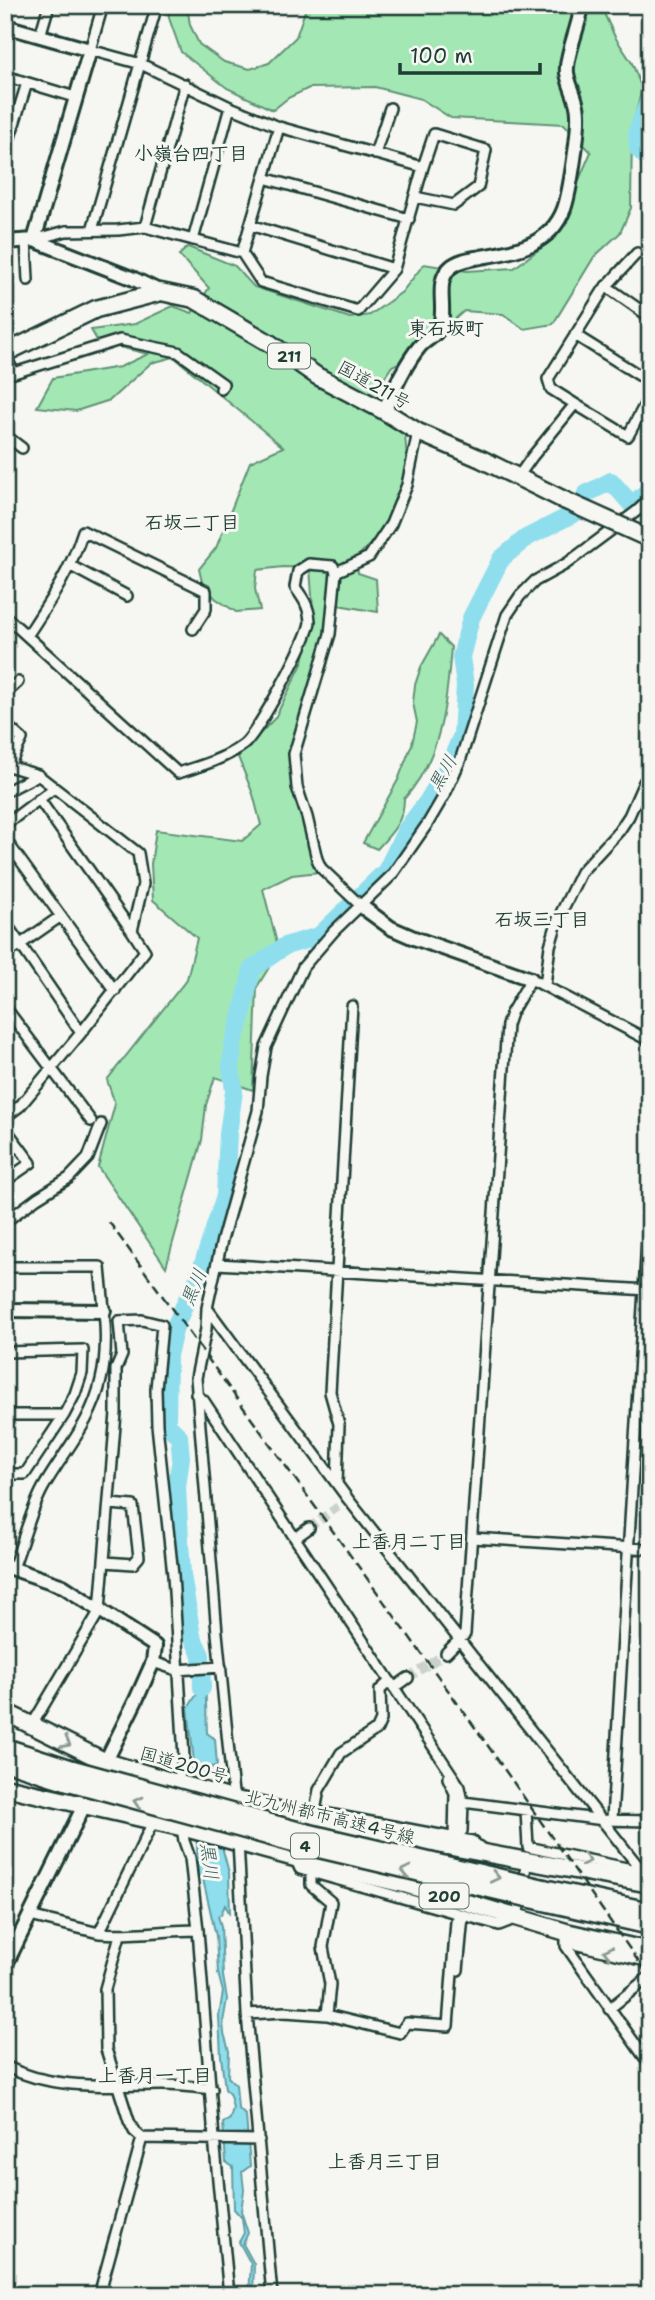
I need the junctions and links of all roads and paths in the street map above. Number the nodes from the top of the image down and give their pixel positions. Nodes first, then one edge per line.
1 (49, 5) edge
2 (103, 5) edge
3 (157, 5) edge
4 (582, 5) edge
5 (5, 26) edge
6 (40, 36) junction
7 (90, 50) junction
8 (141, 64) junction
9 (5, 76) edge
10 (27, 83) junction
11 (185, 85) junction
12 (75, 97) junction
13 (230, 107) junction
14 (390, 108) dead end
15 (279, 127) junction
16 (5, 153) edge
17 (375, 154) junction
18 (424, 167) junction
19 (264, 178) junction
20 (415, 197) junction
21 (409, 219) junction
22 (250, 225) junction
23 (145, 227) junction
24 (92, 230) junction
25 (30, 240) junction
26 (193, 240) junction
27 (5, 242) edge
28 (242, 253) junction
29 (637, 253) dead end
30 (394, 269) junction
31 (28, 280) dead end
32 (606, 286) junction
33 (162, 292) junction
34 (650, 317) edge
35 (575, 335) junction
36 (5, 354) edge
37 (650, 382) edge
38 (221, 389) dead end
39 (650, 395) edge
40 (575, 404) junction
41 (384, 411) junction
42 (418, 432) junction
43 (5, 436) edge
44 (22, 448) dead end
45 (518, 477) junction
46 (650, 499) edge
47 (650, 539) edge
48 (71, 566) junction
49 (336, 572) junction
50 (127, 596) dead end
51 (5, 616) edge
52 (193, 629) dead end
53 (27, 636) junction
54 (18, 682) dead end
55 (5, 694) edge
56 (5, 724) edge
57 (7, 766) edge
58 (38, 775) junction
59 (650, 775) edge
60 (54, 788) junction
61 (5, 792) edge
62 (39, 799) junction
63 (5, 825) edge
64 (5, 839) edge
65 (360, 904) junction
66 (61, 916) junction
67 (5, 922) edge
68 (132, 931) junction
69 (21, 944) junction
70 (5, 955) edge
71 (531, 979) junction
72 (545, 985) junction
73 (115, 991) junction
74 (352, 1006) dead end
75 (5, 1007) edge
76 (81, 1034) junction
77 (650, 1041) edge
78 (50, 1068) junction
79 (5, 1117) edge
80 (5, 1128) edge
81 (5, 1181) edge
82 (650, 1191) edge
83 (5, 1222) edge
84 (217, 1264) junction
85 (5, 1267) edge
86 (336, 1272) junction
87 (491, 1280) junction
88 (647, 1290) edge
89 (207, 1308) junction
90 (5, 1310) edge
91 (104, 1311) junction
92 (5, 1352) edge
93 (196, 1394) junction
94 (5, 1415) edge
95 (64, 1415) junction
96 (5, 1474) edge
97 (337, 1484) junction
98 (348, 1499) junction
99 (110, 1504) junction
100 (339, 1506) tunnel mouth
101 (309, 1528) tunnel mouth
102 (295, 1538) junction
103 (472, 1538) junction
104 (628, 1548) junction
105 (650, 1549) edge
106 (105, 1562) junction
107 (9, 1567) edge
108 (100, 1610) junction
109 (461, 1640) junction
110 (446, 1653) tunnel mouth
111 (153, 1662) junction
112 (218, 1667) junction
113 (180, 1670) junction
114 (408, 1678) tunnel mouth
115 (392, 1685) junction
116 (5, 1712) edge
117 (32, 1725) junction
118 (5, 1747) edge
119 (438, 1753) junction
120 (5, 1762) edge
121 (106, 1762) junction
122 (71, 1775) junction
123 (180, 1785) junction
124 (5, 1787) edge
125 (231, 1799) junction
126 (463, 1802) junction
127 (84, 1805) junction
128 (278, 1810) junction
129 (526, 1810) junction
130 (315, 1811) junction
131 (608, 1820) junction
132 (650, 1821) edge
133 (153, 1822) junction
134 (185, 1828) junction
135 (458, 1834) junction
136 (235, 1841) junction
137 (488, 1853) junction
138 (528, 1854) junction
139 (295, 1858) junction
140 (311, 1872) junction
141 (648, 1876) edge
142 (544, 1895) junction
143 (650, 1911) edge
144 (30, 1916) junction
145 (457, 1916) junction
146 (517, 1918) junction
147 (650, 1926) edge
148 (198, 1930) junction
149 (99, 1933) junction
150 (120, 1935) junction
151 (566, 1937) junction
152 (650, 1951) edge
153 (650, 1962) edge
154 (5, 1966) edge
155 (650, 1976) edge
156 (609, 2009) junction
157 (247, 2014) junction
158 (327, 2015) junction
159 (650, 2065) edge
160 (5, 2066) edge
161 (118, 2086) junction
162 (212, 2089) junction
163 (142, 2138) junction
164 (216, 2138) junction
165 (258, 2139) junction
166 (272, 2294) edge
167 (99, 2295) edge
168 (229, 2295) edge

1 - 6 street
2 - 7 street
3 - 8 street
4 - 41 street
5 - 6 street
6 - 7 street
7 - 8 street
7 - 12 street
8 - 11 street
8 - 24 street
9 - 10 street
10 - 12 street
10 - 16 street
11 - 13 street
11 - 23 street
12 - 25 street
13 - 15 street
13 - 26 street
14 - 17 street
15 - 17 street
15 - 19 street
17 - 18 street
18 - 20 street
18 - 20 street
19 - 21 street
19 - 22 street
20 - 21 street
21 - 30 street
22 - 28 street
22 - 30 street
23 - 24 street
23 - 26 street
24 - 25 street
25 - 27 street
25 - 31 street
25 - 33 street
26 - 28 street
28 - 30 street
29 - 32 street
32 - 34 street
32 - 35 street
33 - 36 highway, 国道211号 / 211
33 - 41 highway, 国道211号 / 211
35 - 37 street
35 - 40 street
36 - 38 street
39 - 40 street
40 - 45 street
41 - 42 highway, 国道211号 / 211
42 - 45 highway, 国道211号 / 211
42 - 49 street
43 - 44 street
45 - 47 highway, 国道211号 / 211, bridge
46 - 65 street
48 - 50 street
48 - 52 street
48 - 53 street
49 - 53 street
49 - 65 street
51 - 53 street
54 - 55 street
56 - 57 street
57 - 58 street
58 - 60 street
58 - 61 street
59 - 72 street
60 - 62 street
60 - 68 street
62 - 63 street
62 - 68 street
64 - 66 street
65 - 71 street
65 - 84 street
66 - 69 street
66 - 73 street
67 - 69 street
68 - 73 street
69 - 70 street
69 - 76 street
71 - 72 street
71 - 87 street
72 - 77 street
73 - 76 street
74 - 86 street
75 - 78 street
76 - 78 street
78 - 79 street
78 - 83 street
80 - 81 street
82 - 88 street
84 - 86 street
84 - 89 street
85 - 91 street
86 - 87 street
86 - 97 street
87 - 88 street
87 - 103 street
88 - 104 street
89 - 93 street
89 - 97 street
90 - 91 street
91 - 107 street
92 - 95 street
93 - 102 street
93 - 112 street
94 - 95 street
95 - 96 street
97 - 98 street
98 - 100 street
98 - 109 street
99 - 106 street
99 - 106 street
99 - 113 street
101 - 102 street
102 - 115 street
103 - 104 street
103 - 109 street
104 - 105 street
104 - 131 street
106 - 108 street
107 - 108 street
108 - 111 street
108 - 117 street
109 - 110 street
109 - 131 street
111 - 113 street
111 - 121 street
112 - 113 street
112 - 125 street
113 - 123 street
114 - 115 street
115 - 119 street
115 - 130 street
116 - 117 highway, 国道200号
117 -> 121 highway, 国道200号
118 - 122 highway, 北九州都市高速4号線 / 4
119 - 126 street
119 - 135 street
120 - 122 highway, 北九州都市高速4号線 / 4
121 - 123 highway, 国道200号
121 - 127 street
122 - 142 highway, 北九州都市高速4号線 / 4, bridge
123 - 125 highway, 国道200号
123 - 134 street
124 - 127 highway, 200
125 - 128 highway, 国道200号
125 - 136 street
126 - 129 street
126 - 135 street
127 - 133 highway, 200
127 - 144 street
128 - 130 street
128 - 137 highway, 国道200号
129 - 131 street
129 - 138 street
130 - 135 street
131 - 132 street
131 - 141 street
133 - 134 highway, 200
133 - 149 street
134 - 136 highway, 200
134 - 148 street
135 - 137 street
136 - 139 highway, 200
136 - 157 street
137 - 138 highway, 国道200号
138 -> 141 highway, 国道200号
138 - 146 street
139 - 140 street
139 - 146 highway, 200
140 - 145 street
140 - 158 street
142 - 143 highway, 北九州都市高速4号線 / 4
142 - 147 highway, 北九州都市高速4号線 / 4
144 - 149 street
144 - 154 street
145 - 146 street
145 - 158 street
146 - 151 highway, 200
148 - 150 street
148 - 162 street
149 - 150 street
150 - 161 street
151 - 152 highway, 200
153 -> 151 street
151 - 156 street
155 - 156 street
156 - 159 street
157 - 158 street
157 - 165 street
160 - 161 street
161 - 162 street
161 - 163 street
162 - 164 street
163 - 164 street
163 - 167 street
164 - 165 street
164 - 168 street
165 - 166 street

